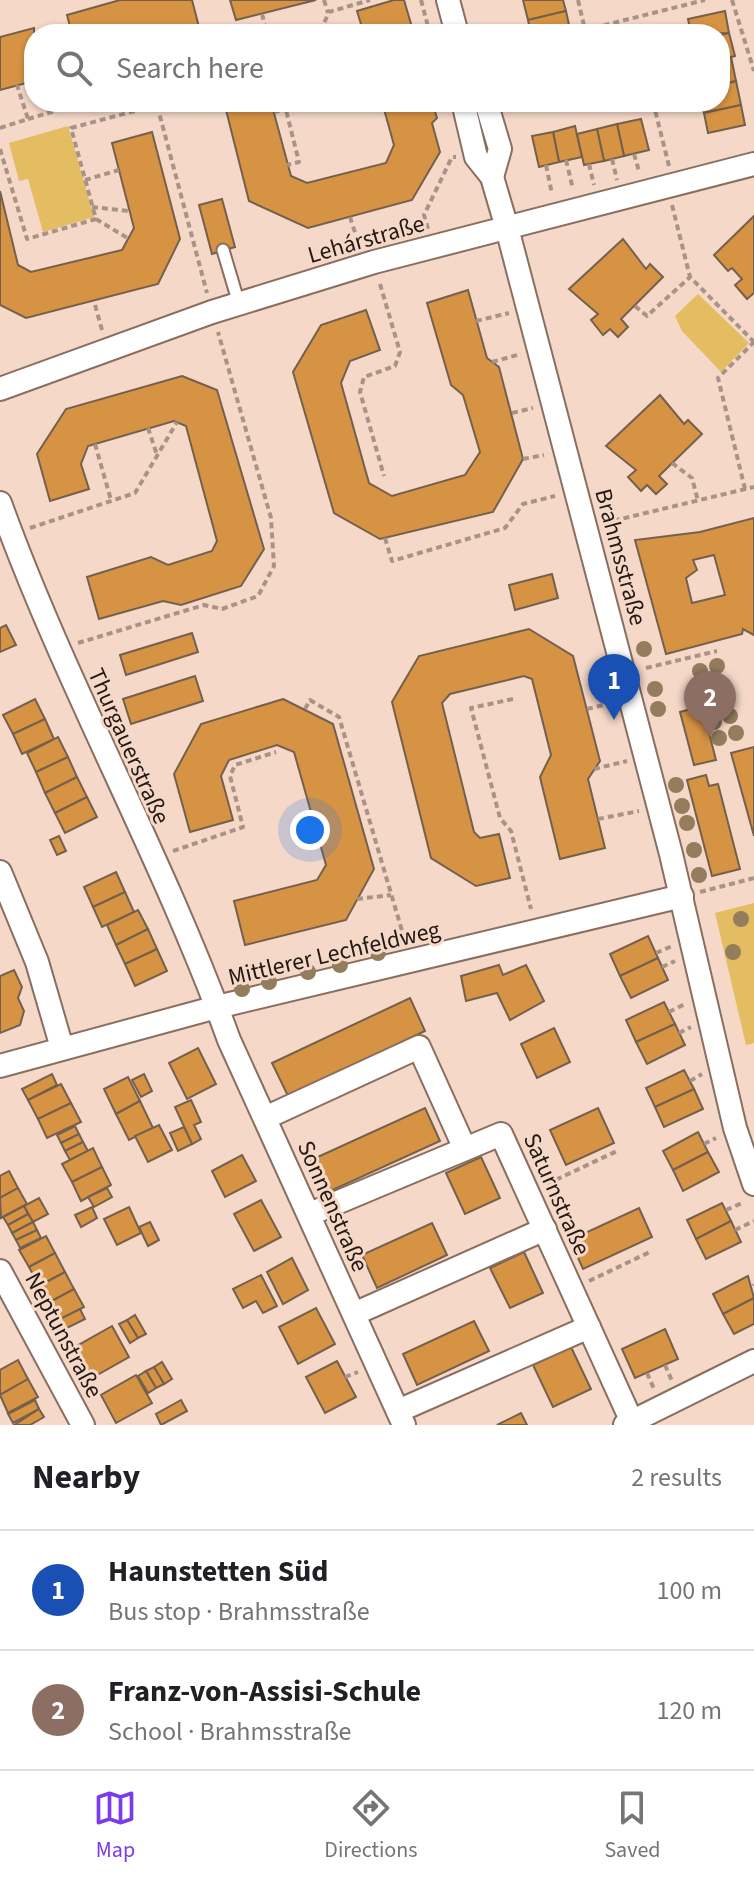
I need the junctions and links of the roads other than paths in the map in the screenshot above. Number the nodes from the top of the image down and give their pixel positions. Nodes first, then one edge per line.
1 (448, 0) edge
2 (454, 24) edge
3 (465, 112) edge
4 (489, 112) edge
5 (754, 164) edge
6 (492, 177) junction
7 (507, 228) junction
8 (223, 250) dead end
9 (239, 304) junction
10 (0, 389) edge
11 (0, 503) edge
12 (0, 872) edge
13 (682, 896) junction
14 (217, 1007) junction
15 (62, 1048) junction
16 (0, 1066) edge
17 (265, 1118) junction
18 (465, 1149) junction
19 (754, 1184) edge
20 (310, 1214) junction
21 (545, 1229) junction
22 (0, 1271) edge
23 (354, 1314) junction
24 (589, 1327) junction
25 (754, 1361) edge
26 (401, 1418) edge
27 (629, 1423) edge
28 (83, 1425) edge

1 - 2 street
3 - 6 street, Brahmsstraße
4 - 6 street, Brahmsstraße
5 - 7 street, Lehárstraße
6 - 7 street, Brahmsstraße
7 - 9 street, Lehárstraße
7 - 13 street, Brahmsstraße
8 - 9 lane
9 - 10 street, Lehárstraße
11 - 14 street, Thurgauerstraße
12 - 15 street
13 - 14 street, Mittlerer Lechfeldweg
13 - 19 street, Brahmsstraße
14 - 15 street, Mittlerer Lechfeldweg
14 - 17 street, Sonnenstraße
15 - 16 street, Mittlerer Lechfeldweg
17 - 18 street
17 - 20 street, Sonnenstraße
18 - 20 street, Saturnstraße
18 - 21 street, Saturnstraße
20 - 23 street, Sonnenstraße
21 - 23 street
21 - 24 street, Saturnstraße
22 - 28 street, Neptunstraße
23 - 26 street, Sonnenstraße
24 - 26 street
24 - 27 street, Saturnstraße
25 - 27 street

